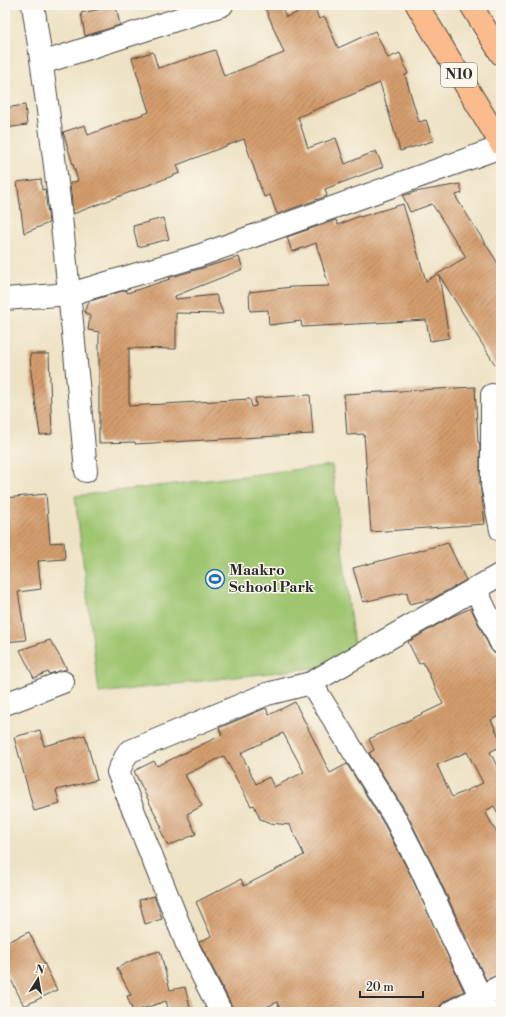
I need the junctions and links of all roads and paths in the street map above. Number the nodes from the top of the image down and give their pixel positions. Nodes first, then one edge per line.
1 (33, 5) edge
2 (222, 5) edge
3 (417, 5) edge
4 (471, 5) edge
5 (501, 54) edge
6 (42, 63) junction
7 (501, 146) edge
8 (70, 294) junction
9 (5, 299) edge
10 (492, 395) dead end
11 (86, 471) dead end
12 (501, 530) edge
13 (501, 574) edge
14 (475, 588) junction
15 (501, 643) edge
16 (63, 682) dead end
17 (311, 683) junction
18 (5, 704) edge
19 (501, 986) edge
20 (484, 1004) edge
21 (221, 1012) edge
22 (451, 1012) edge

1 - 6 street
2 - 6 street
3 - 7 highway, N10
4 - 5 highway
6 - 8 street
7 - 8 street
8 - 9 street
8 - 11 street
10 - 12 street
13 - 14 street
14 - 15 street
14 - 17 street
16 - 18 street
17 - 20 street
17 - 21 street
19 - 20 street
20 - 22 street

